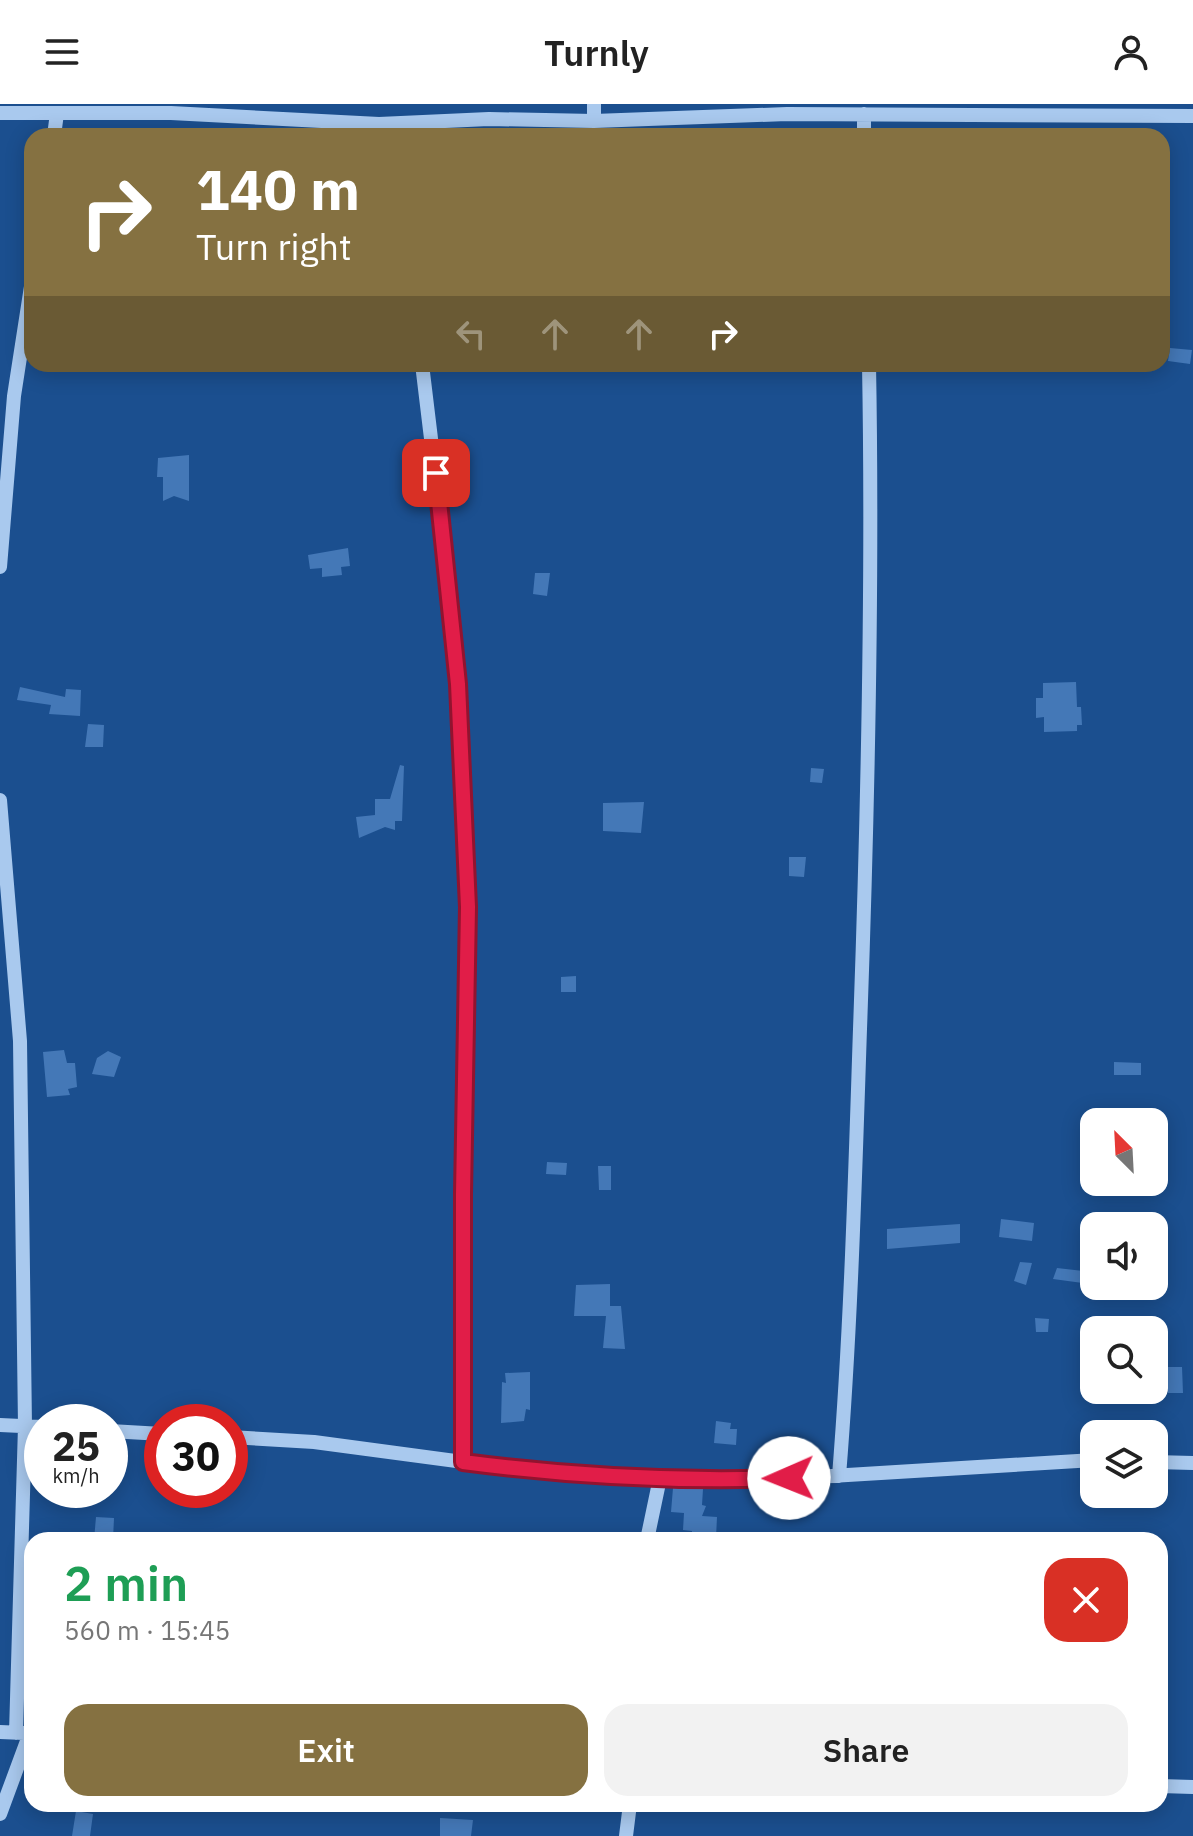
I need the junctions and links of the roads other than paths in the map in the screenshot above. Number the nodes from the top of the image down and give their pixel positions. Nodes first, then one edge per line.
1 (594, 104) edge
2 (171, 108) edge
3 (979, 109) edge
4 (0, 113) edge
5 (57, 113) junction
6 (864, 114) junction
7 (1193, 116) edge
8 (594, 121) junction
9 (55, 128) edge
10 (361, 128) edge
11 (400, 128) edge
12 (864, 128) edge
13 (24, 332) edge
14 (423, 372) edge
15 (869, 372) edge
16 (0, 567) edge
17 (0, 800) edge
18 (25, 1404) edge
19 (0, 1425) edge
20 (24, 1426) edge
21 (248, 1438) edge
22 (1080, 1461) edge
23 (463, 1462) junction
24 (1168, 1462) edge
25 (1193, 1463) edge
26 (839, 1476) junction
27 (660, 1478) junction
28 (25, 1508) edge
29 (25, 1532) edge
30 (649, 1532) edge
31 (0, 1732) edge
32 (24, 1733) edge
33 (24, 1739) edge
34 (1168, 1786) edge
35 (1193, 1787) edge
36 (629, 1812) edge
37 (0, 1814) edge
38 (626, 1836) edge

1 - 8 street
2 - 5 street
2 - 10 street
3 - 6 street
3 - 7 street
4 - 5 street
5 - 9 street
6 - 8 street
6 - 12 street
8 - 11 street
13 - 16 street
14 - 23 street
15 - 26 street
17 - 18 street
19 - 20 street
21 - 23 street
22 - 26 street
23 - 27 street
24 - 25 street
26 - 27 street
27 - 30 street
28 - 29 street
31 - 32 street
33 - 37 street
34 - 35 street
36 - 38 street

